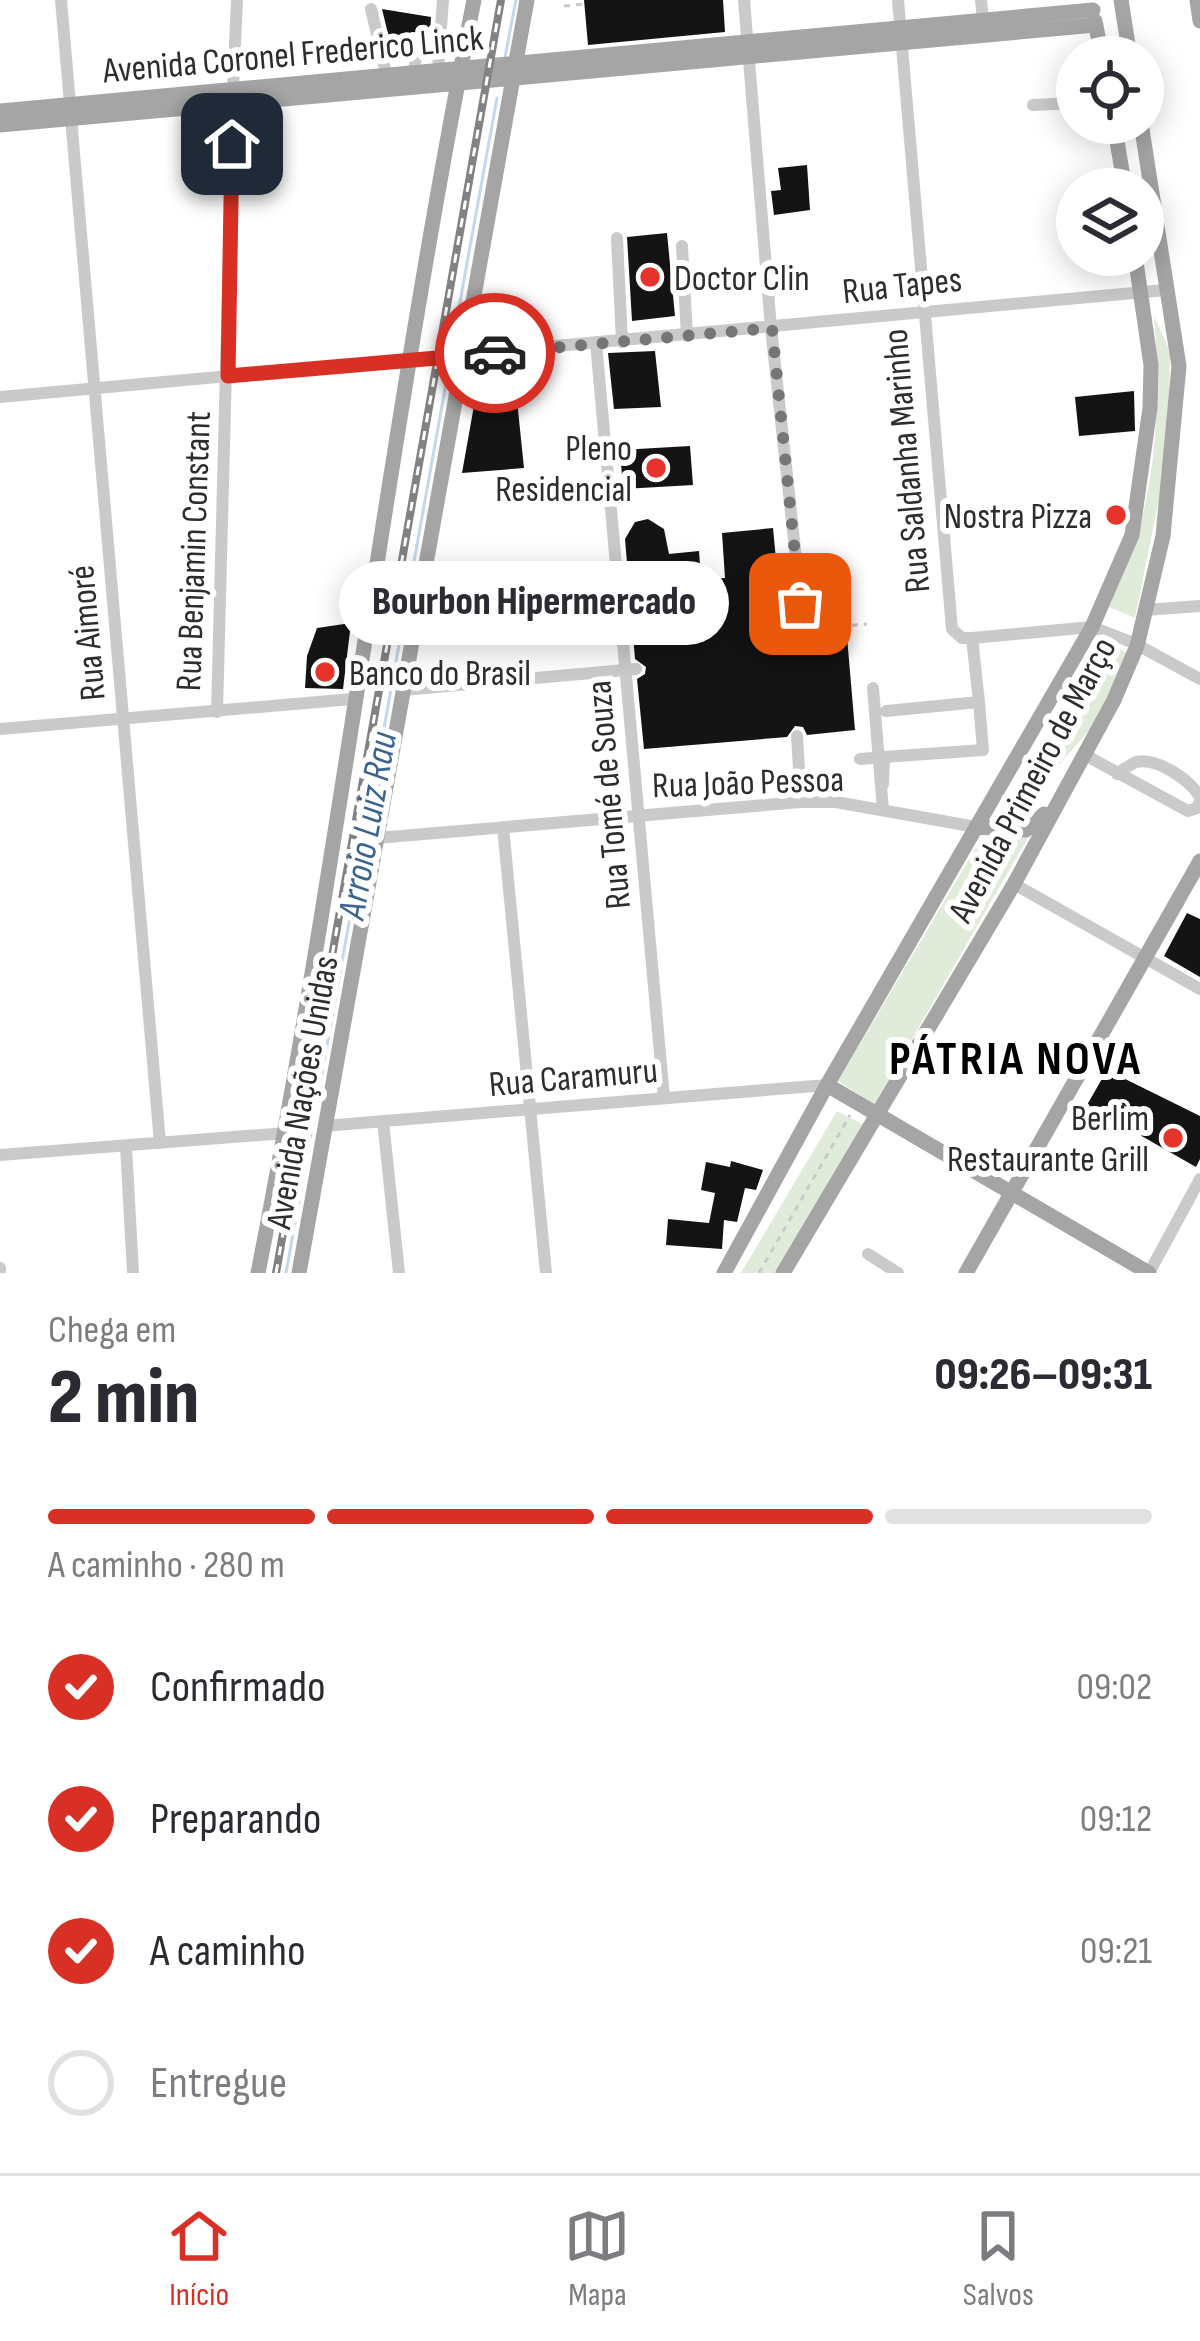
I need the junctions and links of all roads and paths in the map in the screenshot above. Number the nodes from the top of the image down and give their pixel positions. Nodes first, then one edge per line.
1 (61, 0) edge
2 (237, 0) edge
3 (443, 0) edge
4 (474, 0) edge
5 (527, 0) edge
6 (744, 0) edge
7 (898, 0) edge
8 (981, 0) edge
9 (1121, 0) edge
10 (1197, 0) edge
11 (584, 4) dead end
12 (564, 6) dead end
13 (370, 9) dead end
14 (1094, 12) edge
15 (983, 20) junction
16 (1200, 21) edge
17 (902, 35) junction
18 (1127, 36) edge
19 (440, 45) junction
20 (749, 49) junction
21 (668, 56) junction
22 (438, 69) junction
23 (513, 70) junction
24 (414, 71) junction
25 (386, 74) junction
26 (460, 74) junction
27 (233, 96) junction
28 (1056, 104) edge
29 (1033, 106) dead end
30 (0, 111) edge
31 (71, 111) junction
32 (0, 125) edge
33 (1144, 144) edge
34 (616, 238) dead end
35 (682, 246) dead end
36 (1138, 276) edge
37 (1166, 290) junction
38 (1140, 291) junction
39 (923, 311) junction
40 (772, 328) junction
41 (687, 336) junction
42 (622, 342) junction
43 (596, 343) junction
44 (466, 355) junction
45 (410, 359) junction
46 (228, 376) junction
47 (95, 388) junction
48 (0, 397) edge
49 (800, 604) joint
50 (1200, 606) edge
51 (1145, 610) junction
52 (867, 624) dead end
53 (1092, 628) junction
54 (972, 638) junction
55 (1137, 646) junction
56 (631, 669) junction
57 (1200, 679) edge
58 (873, 688) dead end
59 (403, 690) junction
60 (978, 694) junction
61 (353, 699) junction
62 (886, 711) dead end
63 (217, 712) junction
64 (124, 720) junction
65 (0, 729) edge
66 (797, 736) dead end
67 (882, 757) junction
68 (1083, 757) junction
69 (860, 759) dead end
70 (1118, 774) junction
71 (1200, 799) edge
72 (801, 802) junction
73 (883, 810) junction
74 (640, 815) junction
75 (503, 827) junction
76 (976, 827) junction
77 (377, 838) junction
78 (1200, 861) edge
79 (1014, 884) junction
80 (1147, 958) junction
81 (1200, 989) edge
82 (827, 1085) junction
83 (664, 1098) junction
84 (856, 1102) junction
85 (528, 1109) junction
86 (877, 1115) junction
87 (383, 1121) junction
88 (324, 1126) junction
89 (286, 1133) junction
90 (160, 1143) junction
91 (126, 1146) junction
92 (0, 1155) edge
93 (1200, 1179) edge
94 (1010, 1194) junction
95 (868, 1254) dead end
96 (133, 1273) edge
97 (258, 1273) edge
98 (299, 1273) edge
99 (399, 1273) edge
100 (546, 1273) edge
101 (724, 1273) edge
102 (759, 1273) edge
103 (783, 1273) edge
104 (898, 1273) edge
105 (966, 1273) edge
106 (1149, 1273) edge

1 - 31 street, Rua Aimoré
2 - 27 street, Rua Benjamin Constant
3 - 19 street
4 - 26 main road, Avenida Nações Unidas
5 - 23 main road, Avenida Nações Unidas
6 - 20 street
7 - 17 street, Rua Saldanha Marinho
8 - 15 street
9 - 18 main road
10 - 16 main road
11 - 12 path
13 - 25 street
14 - 15 main road, Avenida Coronel Frederico Linck
14 - 17 main road, Avenida Coronel Frederico Linck
15 - 17 main road, Avenida Coronel Frederico Linck
17 - 20 main road, Avenida Coronel Frederico Linck
17 - 39 street, Rua Saldanha Marinho
19 - 22 street
19 - 24 street
20 - 21 main road, Avenida Coronel Frederico Linck
20 - 40 street
21 - 23 main road, Avenida Coronel Frederico Linck
21 - 23 main road, Avenida Coronel Frederico Linck
22 - 24 main road, Avenida Coronel Frederico Linck
22 - 26 main road, Avenida Coronel Frederico Linck
23 - 26 main road, Avenida Coronel Frederico Linck
23 - 44 main road, Avenida Nações Unidas
24 - 25 main road, Avenida Coronel Frederico Linck
25 - 27 main road, Avenida Coronel Frederico Linck
26 - 27 main road, Avenida Coronel Frederico Linck
26 - 45 main road, Avenida Nações Unidas
27 - 31 main road, Avenida Coronel Frederico Linck
27 - 46 street, Rua Benjamin Constant
28 - 29 street
30 - 31 main road, Avenida Coronel Frederico Linck
31 - 32 main road, Avenida Coronel Frederico Linck
31 - 47 street, Rua Aimoré
33 - 37 main road, Avenida Primeiro de Março
34 - 42 street
35 - 41 street
36 - 38 main road, Avenida Primeiro de Março
37 - 38 street, Rua Tapes
37 - 51 main road, Avenida Primeiro de Março
38 - 39 street, Rua Tapes
38 - 53 main road, Avenida Primeiro de Março
39 - 40 street, Rua Tapes
39 - 54 street, Rua Saldanha Marinho
40 - 41 street, Rua Tapes
40 - 49 street
41 - 42 street, Rua Tapes
42 - 43 street, Rua Tapes
43 - 44 street, Rua Tapes
43 - 56 street, Rua Tomé de Souza
44 - 45 street, Rua Tapes
44 - 59 main road, Avenida Nações Unidas
45 - 46 street, Rua Tapes
45 - 61 main road, Avenida Nações Unidas
46 - 47 street, Rua Tapes
46 - 63 street, Rua Benjamin Constant
47 - 48 street, Rua Tapes
47 - 64 street, Rua Aimoré
49 - 52 path
50 - 51 street
51 - 55 main road, Avenida Primeiro de Março
53 - 54 street
53 - 55 street
53 - 76 main road, Avenida Primeiro de Março
54 - 60 street
55 - 57 street
55 - 68 main road, Avenida Primeiro de Março
56 - 59 street
56 - 74 street, Rua Tomé de Souza
58 - 67 street
59 - 77 main road, Avenida Nações Unidas
60 - 62 street
60 - 67 street
61 - 63 street
61 - 89 main road, Avenida Nações Unidas
63 - 64 street
64 - 65 street
64 - 90 street, Rua Aimoré
66 - 72 street
67 - 69 street
67 - 73 street
68 - 70 street
68 - 76 main road
68 - 79 main road, Avenida Primeiro de Março
70 - 71 street
70 - 71 street
72 - 73 street, Rua João Pessoa
72 - 74 street, Rua João Pessoa
73 - 76 street, Rua João Pessoa
74 - 75 street, Rua João Pessoa
74 - 83 street, Rua Tomé de Souza
75 - 77 street, Rua João Pessoa
75 - 85 street
76 - 82 main road, Avenida Primeiro de Março
77 - 88 main road, Avenida Nações Unidas
78 - 80 main road
79 - 80 street
79 - 86 main road, Avenida Primeiro de Março
80 - 81 street
80 - 94 main road
82 - 83 street, Rua Caramuru
82 - 84 main road
82 - 101 main road, Avenida Primeiro de Março
83 - 85 street, Rua Caramuru
84 - 86 main road
84 - 102 path
85 - 87 street, Rua Caramuru
85 - 100 street
86 - 94 main road
86 - 103 main road, Avenida Primeiro de Março
87 - 88 street, Rua Caramuru
87 - 99 street
88 - 98 main road, Avenida Nações Unidas
89 - 90 street
89 - 97 main road, Avenida Nações Unidas
90 - 91 street
91 - 92 street
91 - 96 street
93 - 106 street
94 - 105 main road
94 - 106 main road
95 - 104 street

